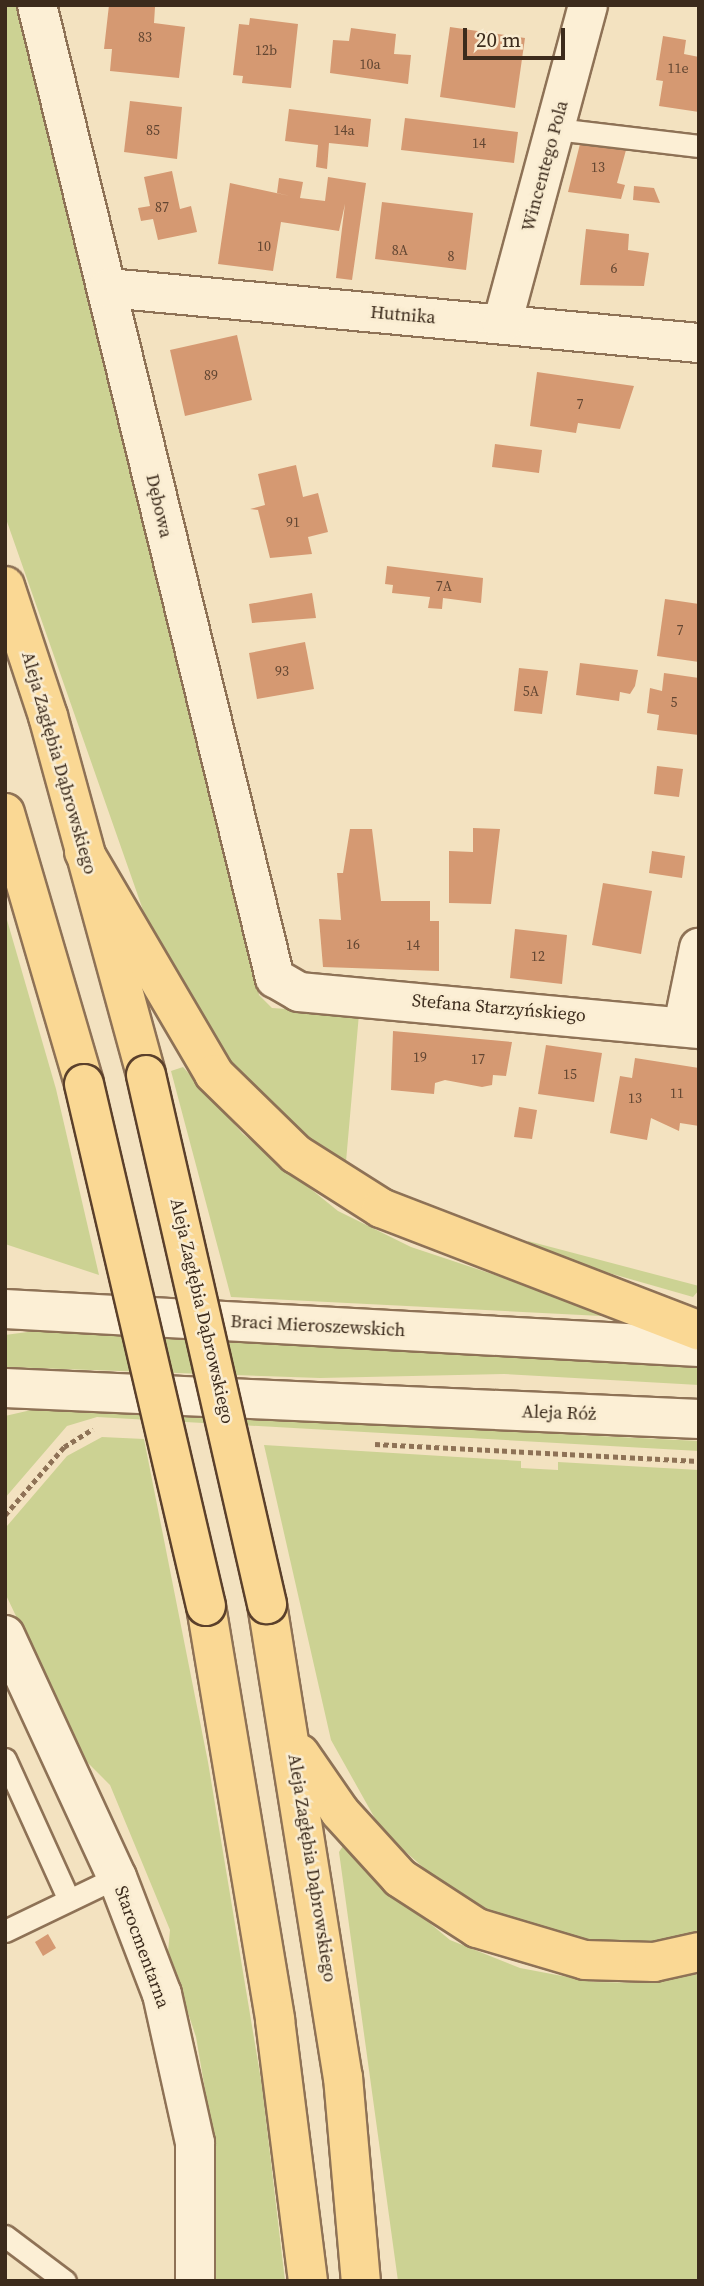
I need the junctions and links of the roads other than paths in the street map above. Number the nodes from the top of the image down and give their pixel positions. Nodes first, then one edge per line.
1 (37, 5) edge
2 (583, 6) edge
3 (556, 128) junction
4 (699, 146) edge
5 (108, 288) junction
6 (502, 324) junction
7 (699, 343) edge
8 (5, 586) edge
9 (5, 813) edge
10 (84, 852) junction
11 (699, 948) edge
12 (299, 992) joint
13 (691, 1028) edge
14 (5, 1309) edge
15 (699, 1331) edge
16 (699, 1347) edge
17 (5, 1388) edge
18 (699, 1419) edge
19 (8, 1648) edge
20 (293, 1744) junction
21 (5, 1759) edge
22 (117, 1877) junction
23 (68, 1898) junction
24 (5, 1931) edge
25 (699, 1952) edge
26 (5, 2236) edge
27 (65, 2281) edge
28 (195, 2281) edge
29 (308, 2281) edge
30 (361, 2281) edge

1 - 5 street, Dębowa
2 - 3 street, Wincentego Pola
3 - 4 lane
3 - 6 street, Wincentego Pola
5 - 6 street, Hutnika
5 - 12 street, Dębowa
6 - 7 street, Hutnika
8 - 10 main road, Aleja Zagłębia Dąbrowskiego
9 - 29 main road, bridge
10 - 15 main road
10 - 20 main road, Aleja Zagłębia Dąbrowskiego, bridge
11 - 13 street
12 - 13 street, Stefana Starzyńskiego
14 - 16 street, Braci Mieroszewskich
17 - 18 street, Aleja Róż
19 - 22 street, Starocmentarna
20 - 25 main road
20 - 30 main road, Aleja Zagłębia Dąbrowskiego
21 - 23 lane
22 - 23 lane
22 - 28 street, Starocmentarna
23 - 24 lane
26 - 27 lane

